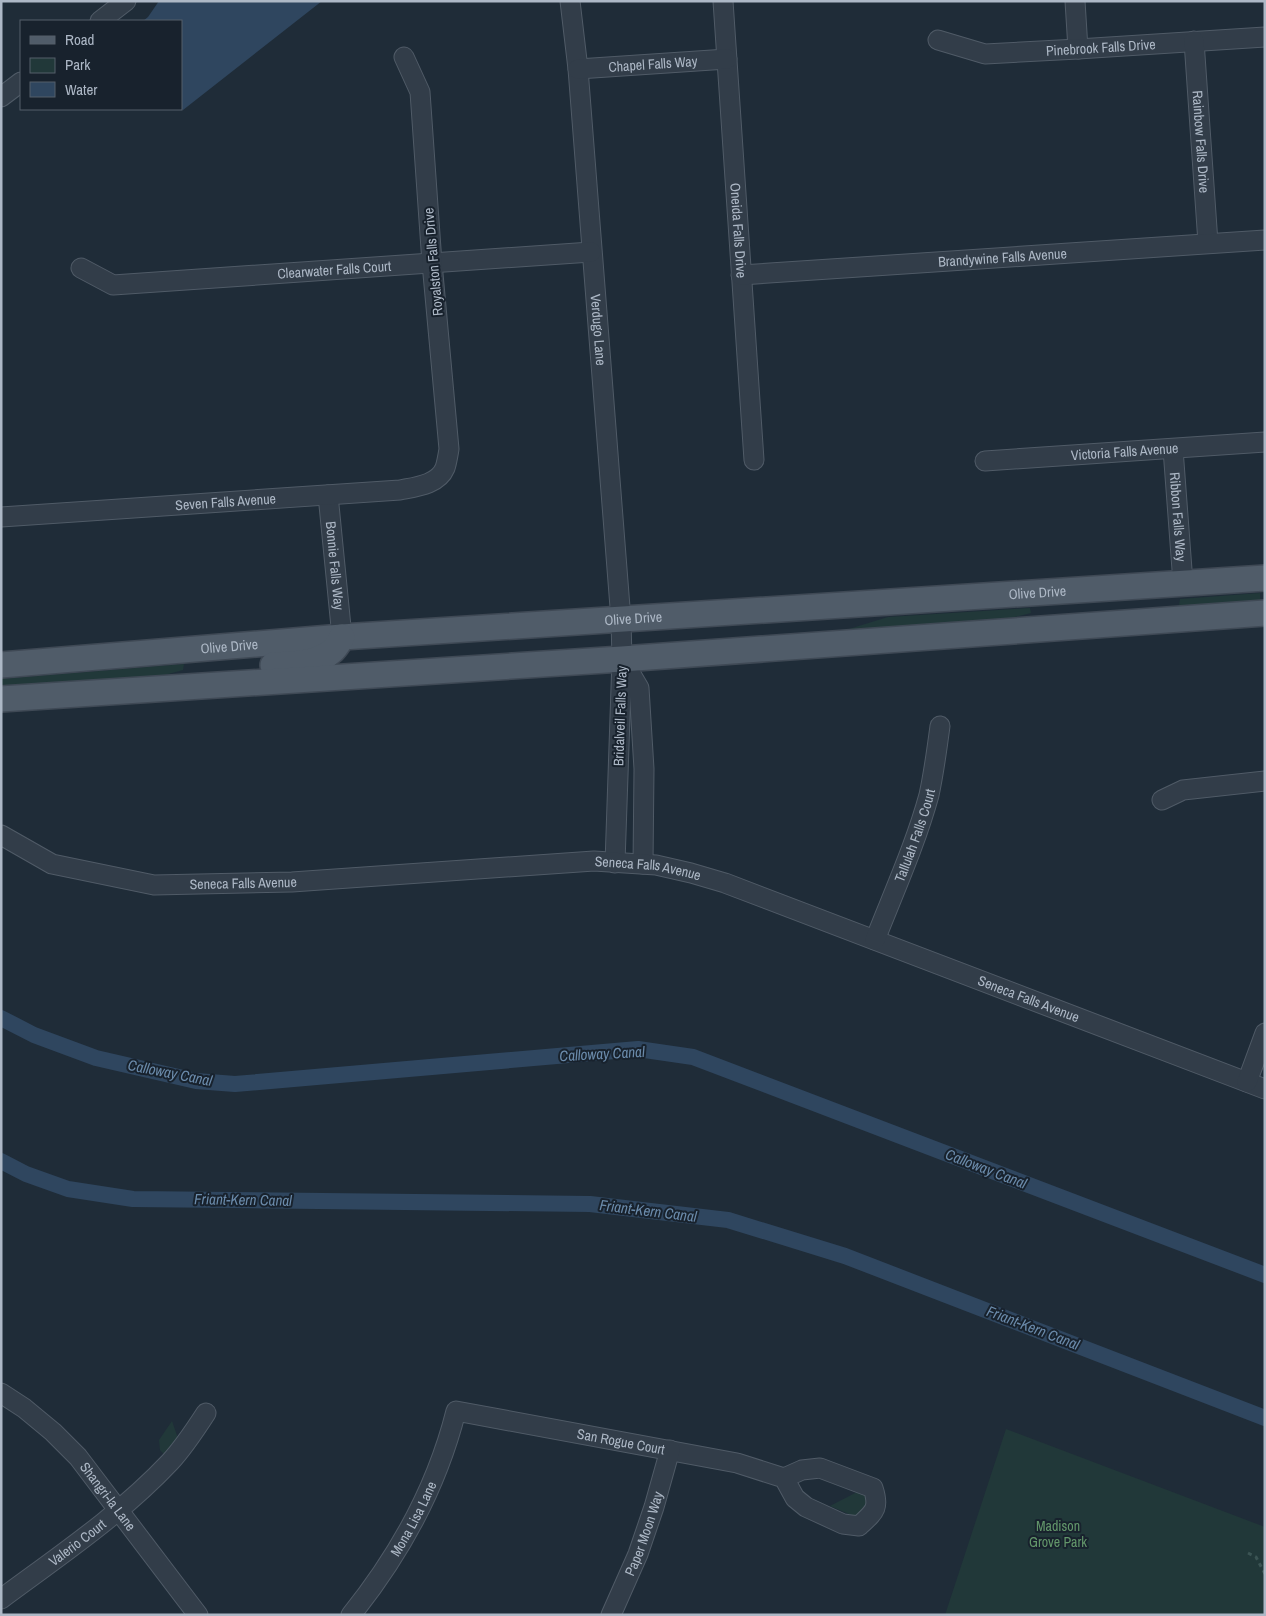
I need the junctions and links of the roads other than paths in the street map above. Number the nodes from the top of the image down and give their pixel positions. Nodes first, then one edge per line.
1 (126, 1) edge
2 (570, 1) edge
3 (723, 1) edge
4 (1075, 1) edge
5 (101, 20) edge
6 (1265, 37) edge
7 (938, 40) dead end
8 (1194, 41) junction
9 (1078, 49) junction
10 (404, 57) dead end
11 (727, 59) junction
12 (578, 69) junction
13 (20, 83) edge
14 (1, 97) edge
15 (1265, 240) edge
16 (1208, 243) junction
17 (591, 252) junction
18 (432, 263) junction
19 (81, 268) dead end
20 (741, 275) junction
21 (1265, 442) edge
22 (1173, 448) junction
23 (754, 460) dead end
24 (985, 461) dead end
25 (445, 470) joint
26 (328, 495) junction
27 (1, 517) edge
28 (1265, 578) edge
29 (1183, 583) junction
30 (1265, 613) edge
31 (621, 620) junction
32 (1061, 627) junction
33 (342, 638) junction
34 (622, 659) junction
35 (1, 665) edge
36 (197, 686) junction
37 (1, 699) edge
38 (940, 726) dead end
39 (1265, 781) edge
40 (1162, 800) dead end
41 (1, 835) edge
42 (615, 862) junction
43 (644, 864) junction
44 (875, 940) junction
45 (1265, 1033) edge
46 (1246, 1082) junction
47 (1265, 1089) edge
48 (1, 1393) edge
49 (456, 1411) joint
50 (206, 1413) dead end
51 (670, 1450) junction
52 (784, 1478) dead end
53 (118, 1509) junction
54 (1, 1600) edge
55 (198, 1615) edge
56 (351, 1615) edge
57 (611, 1615) edge

1 - 5 street
2 - 12 street, Verdugo Lane
3 - 11 street, Oneida Falls Drive
4 - 9 street
6 - 8 street, Pinebrook Falls Drive
7 - 9 street, Pinebrook Falls Drive
8 - 9 street, Pinebrook Falls Drive
8 - 16 street, Rainbow Falls Drive
10 - 18 street, Royalston Falls Drive
11 - 12 street, Chapel Falls Way
11 - 20 street, Oneida Falls Drive
12 - 17 street, Verdugo Lane
13 - 14 street
15 - 16 street, Brandywine Falls Avenue
16 - 20 street, Brandywine Falls Avenue
17 - 18 street, Clearwater Falls Court
17 - 31 street, Verdugo Lane
18 - 19 street, Clearwater Falls Court
18 - 25 street, Royalston Falls Drive
20 - 23 street, Oneida Falls Drive
21 - 22 street, Victoria Falls Avenue
22 - 24 street, Victoria Falls Avenue
22 - 29 street, Ribbon Falls Way
25 - 26 street, Seven Falls Avenue
26 - 27 street, Seven Falls Avenue
26 - 33 street, Bonnie Falls Way
28 - 29 main road, Olive Drive
29 - 31 main road, Olive Drive
29 - 32 main road
30 - 32 main road
31 - 33 main road, Olive Drive
31 - 34 street, Verdugo Lane
32 - 34 main road
33 - 35 main road, Olive Drive
33 - 36 main road
34 - 36 main road
34 - 42 street, Bridalveil Falls Way
34 - 43 street, Bridalveil Falls Way
36 - 37 main road
38 - 44 street, Tallulah Falls Court
39 - 40 street
41 - 42 street, Seneca Falls Avenue
42 - 43 street, Seneca Falls Avenue
43 - 44 street, Seneca Falls Avenue
44 - 46 street, Seneca Falls Avenue
45 - 46 street
46 - 47 street, Seneca Falls Avenue
48 - 53 street, Shangri-la Lane
49 - 51 street, San Rogue Court
49 - 56 street, Mona Lisa Lane
50 - 53 street, Valerio Court
51 - 52 street, San Rogue Court
51 - 57 street, Paper Moon Way
53 - 54 street, Valerio Court
53 - 55 street, Shangri-la Lane

